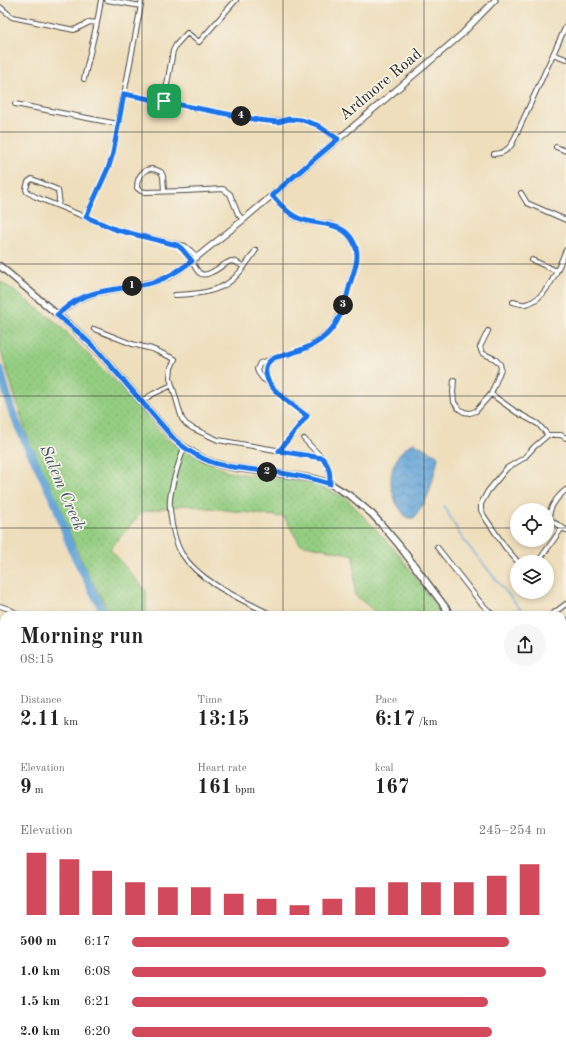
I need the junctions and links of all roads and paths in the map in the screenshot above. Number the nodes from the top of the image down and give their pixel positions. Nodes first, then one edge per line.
1 (101, 0) edge
2 (107, 0) edge
3 (142, 0) edge
4 (236, 0) edge
5 (495, 0) edge
6 (141, 6) junction
7 (0, 7) edge
8 (97, 23) junction
9 (566, 26) edge
10 (553, 54) junction
11 (566, 59) edge
12 (84, 79) dead end
13 (124, 94) junction
14 (164, 101) junction
15 (15, 104) dead end
16 (118, 124) junction
17 (338, 139) junction
18 (556, 147) dead end
19 (566, 150) edge
20 (494, 154) dead end
21 (164, 192) junction
22 (521, 193) dead end
23 (272, 195) junction
24 (58, 206) junction
25 (86, 217) junction
26 (242, 220) junction
27 (566, 220) edge
28 (177, 245) junction
29 (256, 250) dead end
30 (566, 250) edge
31 (197, 257) junction
32 (532, 260) dead end
33 (192, 261) junction
34 (0, 266) edge
35 (244, 267) junction
36 (556, 271) junction
37 (176, 295) dead end
38 (513, 302) dead end
39 (57, 315) junction
40 (94, 329) dead end
41 (488, 331) dead end
42 (271, 359) junction
43 (454, 380) dead end
44 (267, 381) junction
45 (172, 385) junction
46 (491, 394) junction
47 (142, 401) junction
48 (548, 435) junction
49 (566, 438) edge
50 (304, 440) dead end
51 (184, 447) junction
52 (279, 451) junction
53 (322, 458) junction
54 (330, 484) junction
55 (566, 490) edge
56 (564, 529) edge
57 (437, 547) dead end
58 (512, 555) edge
59 (544, 555) edge
60 (566, 604) edge
61 (0, 606) edge
62 (12, 611) edge
63 (265, 611) edge
64 (448, 611) edge
65 (489, 611) edge
66 (557, 611) edge

1 - 8 street
2 - 6 street
3 - 6 street
4 - 14 street
5 - 17 street, Ardmore Road
6 - 13 street
7 - 8 street
8 - 12 street
9 - 10 street
10 - 11 street
10 - 20 street
13 - 14 street
13 - 16 street
14 - 17 street
15 - 16 street
16 - 25 street
17 - 23 street, Ardmore Road
18 - 19 street
21 - 21 street
21 - 26 street
22 - 27 street
23 - 26 street, Ardmore Road
23 - 42 street
24 - 24 street
24 - 25 street
25 - 28 street
26 - 31 street, Ardmore Road
28 - 31 street
28 - 33 street
29 - 35 street
30 - 36 street
31 - 33 street, Ardmore Road
32 - 36 street
33 - 35 street
33 - 39 street, Ardmore Road
34 - 39 main road
35 - 37 street
36 - 38 street
39 - 47 main road
40 - 45 street
41 - 46 street
42 - 44 street
42 - 44 street
43 - 46 street
44 - 52 street
45 - 47 street
45 - 52 street
46 - 48 street
47 - 51 main road
48 - 49 street
48 - 58 street
50 - 53 street
51 - 54 main road
51 - 63 street
52 - 53 street
53 - 54 street
54 - 64 main road
55 - 56 street
56 - 59 street
57 - 65 street
60 - 66 street
61 - 62 street

